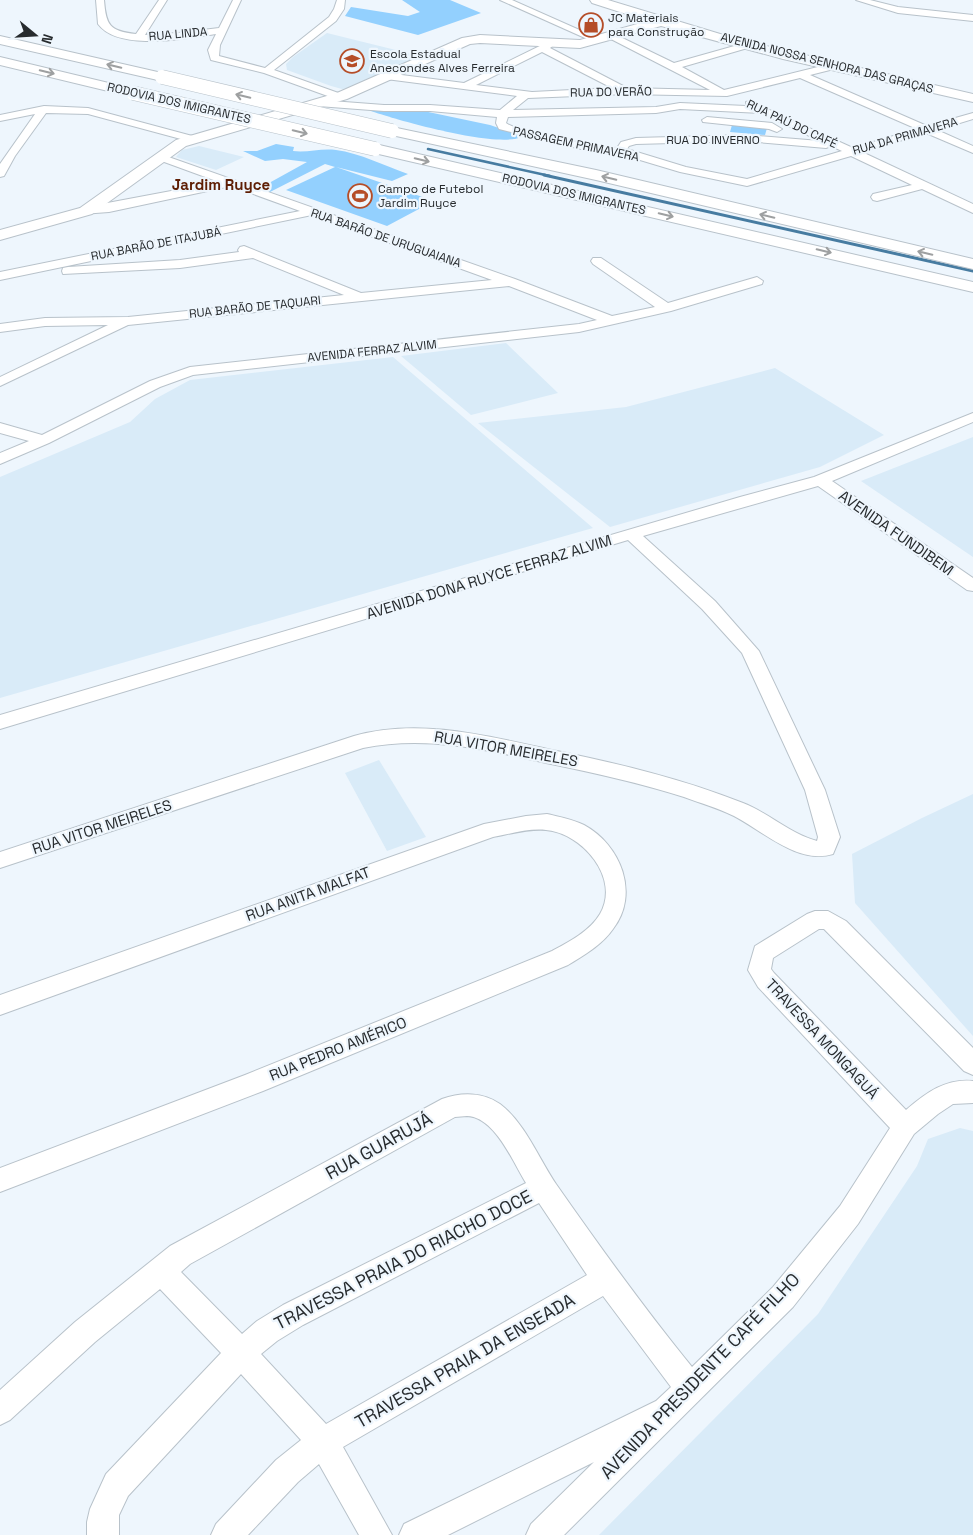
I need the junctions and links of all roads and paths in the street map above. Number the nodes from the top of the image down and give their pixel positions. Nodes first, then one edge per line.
1 (100, 0) edge
2 (163, 0) edge
3 (237, 0) edge
4 (341, 0) edge
5 (504, 0) edge
6 (596, 0) edge
7 (860, 0) edge
8 (890, 4) edge
9 (646, 17) junction
10 (973, 18) edge
11 (664, 21) junction
12 (635, 29) junction
13 (221, 30) junction
14 (612, 36) junction
15 (139, 37) junction
16 (0, 40) edge
17 (597, 40) junction
18 (748, 45) junction
19 (546, 46) junction
20 (0, 61) edge
21 (834, 66) junction
22 (672, 67) junction
23 (267, 71) junction
24 (802, 75) junction
25 (390, 77) junction
26 (464, 87) junction
27 (625, 91) junction
28 (526, 94) junction
29 (727, 94) junction
30 (341, 96) junction
31 (973, 98) edge
32 (318, 103) junction
33 (44, 109) junction
34 (656, 110) junction
35 (762, 110) junction
36 (503, 113) junction
37 (973, 116) edge
38 (0, 118) edge
39 (665, 119) dead end
40 (696, 120) dead end
41 (927, 130) junction
42 (818, 136) junction
43 (192, 139) junction
44 (839, 146) junction
45 (973, 150) edge
46 (621, 151) junction
47 (853, 152) junction
48 (5, 157) edge
49 (160, 157) junction
50 (0, 173) edge
51 (230, 183) junction
52 (751, 183) joint
53 (922, 186) junction
54 (877, 197) dead end
55 (973, 209) edge
56 (86, 210) junction
57 (312, 212) junction
58 (0, 235) edge
59 (208, 235) junction
60 (255, 254) junction
61 (597, 261) dead end
62 (973, 264) edge
63 (28, 271) junction
64 (0, 276) edge
65 (510, 282) junction
66 (757, 282) dead end
67 (973, 287) edge
68 (359, 296) junction
69 (666, 308) junction
70 (128, 321) junction
71 (612, 321) junction
72 (0, 328) edge
73 (0, 382) edge
74 (973, 417) edge
75 (0, 428) edge
76 (44, 440) junction
77 (0, 459) edge
78 (820, 480) junction
79 (632, 535) junction
80 (973, 586) edge
81 (0, 722) edge
82 (0, 860) edge
83 (609, 862) joint
84 (0, 1005) edge
85 (973, 1064) edge
86 (973, 1092) edge
87 (905, 1126) junction
88 (0, 1180) edge
89 (543, 1188) junction
90 (160, 1270) junction
91 (606, 1279) junction
92 (241, 1353) junction
93 (690, 1387) junction
94 (669, 1409) junction
95 (0, 1410) edge
96 (323, 1442) junction
97 (103, 1535) edge
98 (227, 1535) edge
99 (376, 1535) edge
100 (415, 1535) edge
101 (542, 1535) edge

1 - 15 street, RUA LINDA
2 - 15 street
3 - 13 street
4 - 23 street
5 - 17 street
6 - 9 main road, AVENIDA NOSSA SENHORA DAS GRAÇAS
7 - 8 street
8 - 10 street
9 - 11 main road, AVENIDA NOSSA SENHORA DAS GRAÇAS
9 - 12 main road
11 - 12 main road
11 - 18 main road, AVENIDA NOSSA SENHORA DAS GRAÇAS
12 - 14 main road
13 - 15 street, RUA LINDA
13 - 23 street
14 - 17 main road
14 - 22 street, RUA PAÚ DO CAFÉ
62 -> 16 main road, RODOVIA DOS IMIGRANTES, bridge
17 - 19 main road
18 - 21 main road, AVENIDA NOSSA SENHORA DAS GRAÇAS
18 - 22 street
19 - 25 main road
19 - 26 street
19 - 27 street
20 -> 67 main road, RODOVIA DOS IMIGRANTES, bridge
21 - 24 street, RUA DO VERÃO
21 - 31 main road, AVENIDA NOSSA SENHORA DAS GRAÇAS
22 - 29 street, RUA PAÚ DO CAFÉ
23 - 30 street
24 - 29 street, RUA DO VERÃO
24 - 41 street
25 - 26 street, RUA DO VERÃO
25 - 30 main road
26 - 28 street, RUA DO VERÃO
27 - 28 street, RUA DO VERÃO
27 - 29 street, RUA DO VERÃO
28 - 36 street, PASSAGEM PRIMAVERA
29 - 35 street, RUA PAÚ DO CAFÉ
30 - 32 main road
32 - 36 street, RUA DO VERÃO
32 - 43 main road
33 - 38 street
33 - 43 street
33 - 48 street
34 - 35 street, RUA DO VERÃO
34 - 36 street, RUA DO VERÃO
34 - 39 street
35 - 42 street, RUA PAÚ DO CAFÉ
36 - 46 street, PASSAGEM PRIMAVERA
37 - 41 street, RUA DA PRIMAVERA
40 - 42 street
41 - 45 street
41 - 47 street, RUA DA PRIMAVERA
42 - 44 street, RUA PAÚ DO CAFÉ
43 - 49 main road
44 - 46 street, RUA DO INVERNO
44 - 47 street, RUA PAÚ DO CAFÉ
46 - 52 street, PASSAGEM PRIMAVERA
47 - 52 street, RUA DA PRIMAVERA
47 - 53 street, RUA PAÚ DO CAFÉ
48 - 50 street
49 - 51 street, RUA BARÃO DE URUGUAIANA
49 - 56 main road
51 - 56 street
51 - 57 street, RUA BARÃO DE URUGUAIANA
53 - 54 street
53 - 55 street, RUA PAÚ DO CAFÉ
56 - 58 main road
57 - 59 street, RUA BARÃO DE ITAJUBÁ
57 - 65 street, RUA BARÃO DE URUGUAIANA
59 - 60 street
59 - 63 street, RUA BARÃO DE ITAJUBÁ
60 - 63 street
60 - 68 street
61 - 69 street
63 - 64 street, RUA BARÃO DE ITAJUBÁ
65 - 68 street, RUA BARÃO DE TAQUARI
65 - 71 street, RUA BARÃO DE URUGUAIANA
66 - 69 street, AVENIDA FERRAZ ALVIM
68 - 70 street, RUA BARÃO DE TAQUARI
69 - 71 street, AVENIDA FERRAZ ALVIM
70 - 72 street, RUA BARÃO DE TAQUARI
70 - 73 street
71 - 76 street, AVENIDA FERRAZ ALVIM
74 - 78 street, AVENIDA DONA RUYCE FERRAZ ALVIM
75 - 76 street
76 - 77 street, AVENIDA FERRAZ ALVIM
78 - 79 street, AVENIDA DONA RUYCE FERRAZ ALVIM
78 - 80 street, AVENIDA FUNDIBEM
79 - 81 street, AVENIDA DONA RUYCE FERRAZ ALVIM
79 - 82 street, RUA VITOR MEIRELES
83 - 84 street, RUA ANITA MALFAT
83 - 88 street, RUA PEDRO AMÉRICO
85 - 87 street, TRAVESSA MONGAGUÁ
86 - 87 street, AVENIDA PRESIDENTE CAFÉ FILHO
87 - 93 street, AVENIDA PRESIDENTE CAFÉ FILHO
89 - 90 street, RUA GUARUJÁ
89 - 91 street, RUA GUARUJÁ
89 - 92 street, TRAVESSA PRAIA DO RIACHO DOCE
90 - 92 street
90 - 95 street, RUA GUARUJÁ
91 - 93 street, RUA GUARUJÁ
91 - 96 street, TRAVESSA PRAIA DA ENSEADA
92 - 96 street
92 - 97 street, TRAVESSA PRAIA DO RIACHO DOCE
93 - 94 street, AVENIDA PRESIDENTE CAFÉ FILHO
94 - 100 street
94 - 101 street, AVENIDA PRESIDENTE CAFÉ FILHO
96 - 98 street, TRAVESSA PRAIA DA ENSEADA
96 - 99 street

